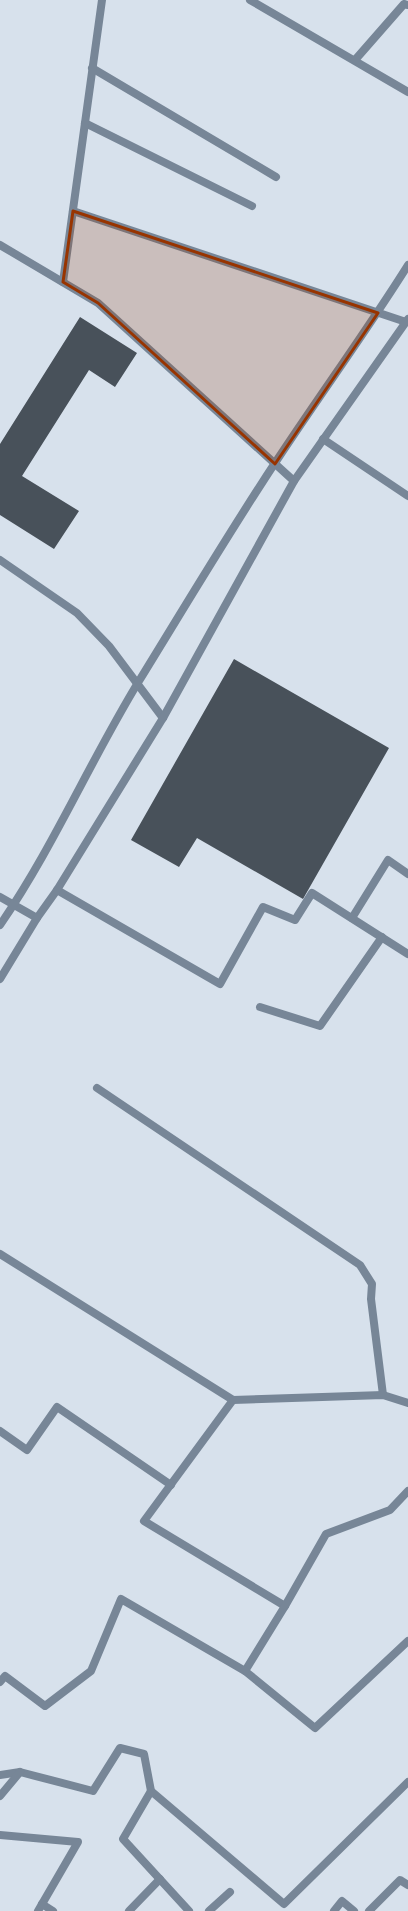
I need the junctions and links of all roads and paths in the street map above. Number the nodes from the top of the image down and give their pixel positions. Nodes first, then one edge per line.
1 (102, 0) edge
2 (250, 0) edge
3 (408, 5) edge
4 (355, 60) junction
5 (92, 68) junction
6 (408, 92) edge
7 (85, 123) junction
8 (276, 178) dead end
9 (252, 206) dead end
10 (73, 210) junction
11 (0, 245) edge
12 (408, 265) edge
13 (63, 282) junction
14 (378, 313) junction
15 (407, 321) edge
16 (323, 439) junction
17 (275, 464) junction
18 (294, 481) junction
19 (408, 496) edge
20 (0, 560) edge
21 (138, 684) junction
22 (163, 718) junction
23 (408, 874) edge
24 (57, 890) junction
25 (0, 897) edge
26 (14, 905) junction
27 (37, 918) junction
28 (352, 918) junction
29 (0, 925) edge
30 (382, 937) junction
31 (408, 954) edge
32 (0, 979) edge
33 (260, 1007) dead end
34 (97, 1088) dead end
35 (0, 1254) edge
36 (383, 1395) junction
37 (233, 1400) junction
38 (408, 1403) edge
39 (0, 1431) edge
40 (171, 1485) junction
41 (408, 1490) edge
42 (285, 1606) junction
43 (408, 1641) edge
44 (244, 1671) junction
45 (0, 1682) edge
46 (20, 1772) junction
47 (0, 1775) edge
48 (408, 1782) edge
49 (151, 1791) junction
50 (0, 1796) edge
51 (0, 1835) edge
52 (160, 1879) junction
53 (408, 1886) edge
54 (230, 1892) dead end
55 (284, 1904) junction
56 (40, 1907) edge
57 (53, 1911) edge
58 (129, 1911) edge
59 (189, 1911) edge
60 (209, 1911) edge
61 (278, 1911) edge
62 (334, 1911) edge
63 (354, 1911) edge
64 (369, 1911) edge

1 - 5 street
2 - 4 street
3 - 4 street
4 - 6 street
5 - 7 street
5 - 8 street
7 - 9 street
7 - 10 street
10 - 13 street
10 - 14 street
11 - 13 street
12 - 14 street
13 - 17 street
14 - 15 street
14 - 17 street
15 - 16 street
16 - 18 street
16 - 19 street
17 - 18 street
17 - 21 street
18 - 22 street
20 - 21 street
21 - 22 street
21 - 26 street
22 - 24 street
23 - 28 street
24 - 27 street
24 - 28 street
25 - 26 street
26 - 27 street
26 - 29 street
27 - 32 street
28 - 30 street
30 - 31 street
30 - 33 street
34 - 36 street
35 - 37 street
36 - 37 street
36 - 38 street
37 - 40 street
39 - 40 street
40 - 42 street
41 - 42 street
42 - 44 street
43 - 44 street
44 - 45 street
46 - 47 street
46 - 49 street
46 - 50 street
48 - 55 street
49 - 52 street
49 - 55 street
51 - 56 street
52 - 58 street
52 - 59 street
53 - 64 street
54 - 60 street
55 - 61 street
56 - 57 street
62 - 63 street

